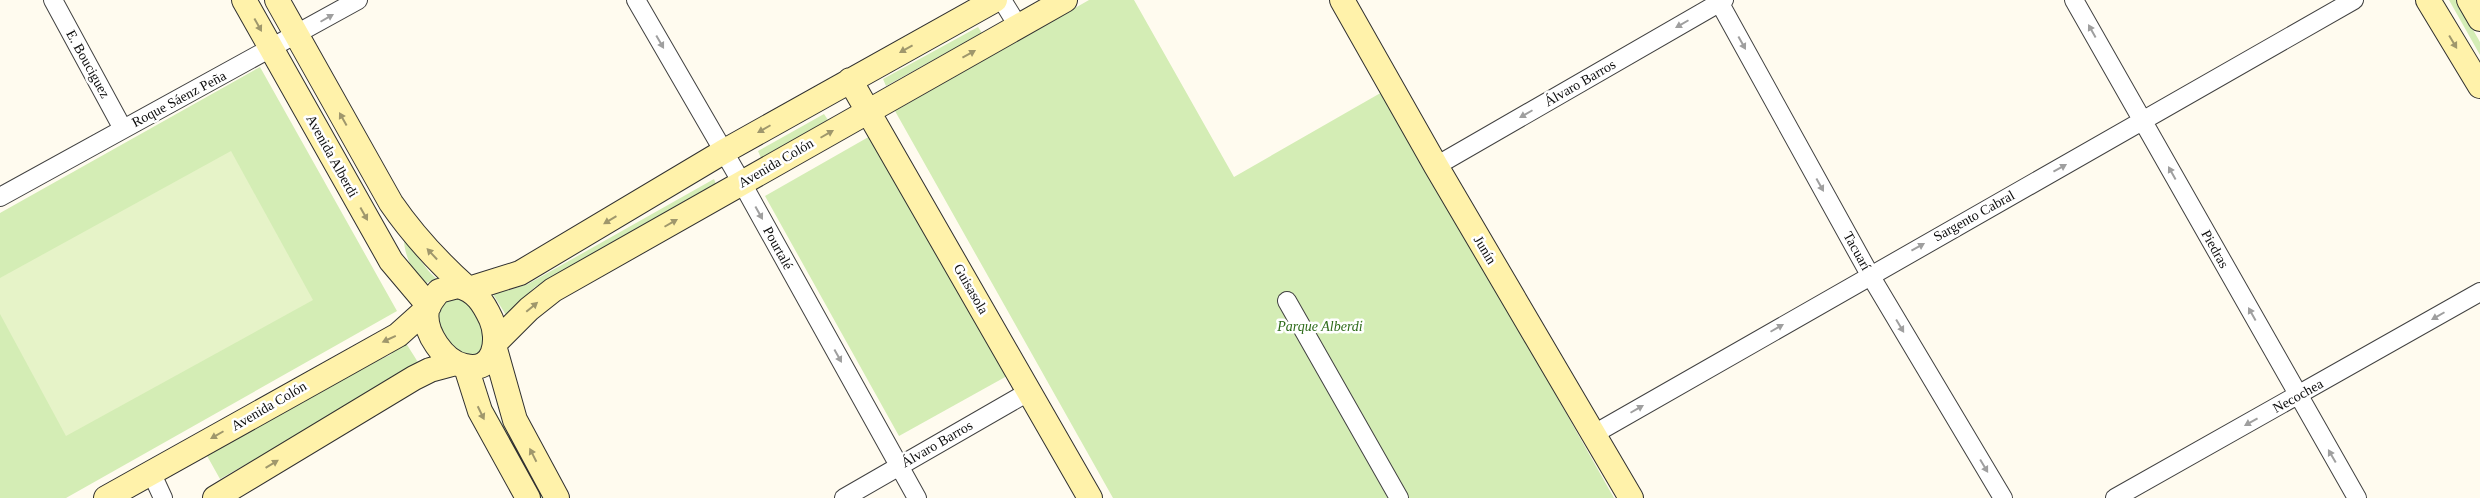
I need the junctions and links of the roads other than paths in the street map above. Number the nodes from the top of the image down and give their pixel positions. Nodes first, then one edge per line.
1 (53, 0) edge
2 (244, 0) edge
3 (276, 0) edge
4 (358, 0) edge
5 (636, 0) edge
6 (995, 0) edge
7 (1002, 0) edge
8 (1065, 0) edge
9 (1342, 0) edge
10 (2074, 0) edge
11 (2354, 0) edge
12 (2428, 0) edge
13 (2469, 0) edge
14 (1721, 1) edge
15 (2480, 19) edge
16 (1018, 26) junction
17 (296, 35) junction
18 (272, 49) junction
19 (850, 80) junction
20 (2480, 86) edge
21 (868, 110) junction
22 (2143, 121) junction
23 (123, 129) junction
24 (723, 152) junction
25 (1436, 166) junction
26 (742, 183) junction
27 (0, 197) edge
28 (1870, 275) junction
29 (468, 289) junction
30 (2480, 292) edge
31 (1287, 301) dead end
32 (428, 308) junction
33 (496, 345) junction
34 (461, 365) junction
35 (1030, 391) junction
36 (2298, 396) junction
37 (1594, 434) junction
38 (899, 466) junction
39 (151, 472) junction
40 (106, 498) edge
41 (163, 498) edge
42 (215, 498) edge
43 (528, 498) edge
44 (557, 498) edge
45 (844, 498) edge
46 (917, 498) edge
47 (1090, 498) edge
48 (1399, 498) edge
49 (1630, 498) edge
50 (2003, 498) edge
51 (2115, 498) edge
52 (2357, 498) edge

1 - 23 street, E. Bouciguez
2 -> 18 main road, Avenida Alberdi
3 - 17 main road, Avenida Alberdi
17 -> 4 street, Roque Sáenz Peña
5 -> 24 street, Pourtalé
6 -> 19 main road
7 - 16 street
8 - 16 main road, Avenida Colón
9 - 25 main road, Junín
22 -> 10 street, Piedras
11 - 22 street, Sargento Cabral
12 -> 20 main road
13 - 15 main road
14 -> 25 street, Álvaro Barros
14 -> 28 street, Tacuarí
21 -> 16 main road, Avenida Colón
17 - 18 street, Roque Sáenz Peña
29 -> 17 main road, Avenida Alberdi
18 - 23 street, Roque Sáenz Peña
18 -> 32 main road, Avenida Alberdi
19 - 21 main road, Guisasola
19 -> 24 main road
26 -> 21 main road, Avenida Colón
21 - 35 main road, Guisasola
28 -> 22 street, Sargento Cabral
36 -> 22 street, Piedras
23 - 27 street, Roque Sáenz Peña
24 - 26 street, Pourtalé
24 -> 29 main road
25 - 37 main road, Junín
33 -> 26 main road, Avenida Colón
26 -> 38 street, Pourtalé
37 -> 28 street, Sargento Cabral
28 -> 50 street, Tacuarí
29 - 32 main road
29 - 33 main road
30 -> 36 street, Necochea
31 - 48 street
32 - 34 main road
32 -> 39 main road, Avenida Colón
33 - 34 main road
44 -> 33 main road
42 -> 34 main road
34 -> 43 main road
35 - 38 street, Álvaro Barros
35 - 47 main road, Guisasola
36 -> 51 street, Necochea
52 -> 36 street, Piedras
37 - 49 main road, Junín
38 - 45 street, Álvaro Barros
38 - 46 street, Pourtalé
39 - 40 main road, Avenida Colón
39 - 41 street

